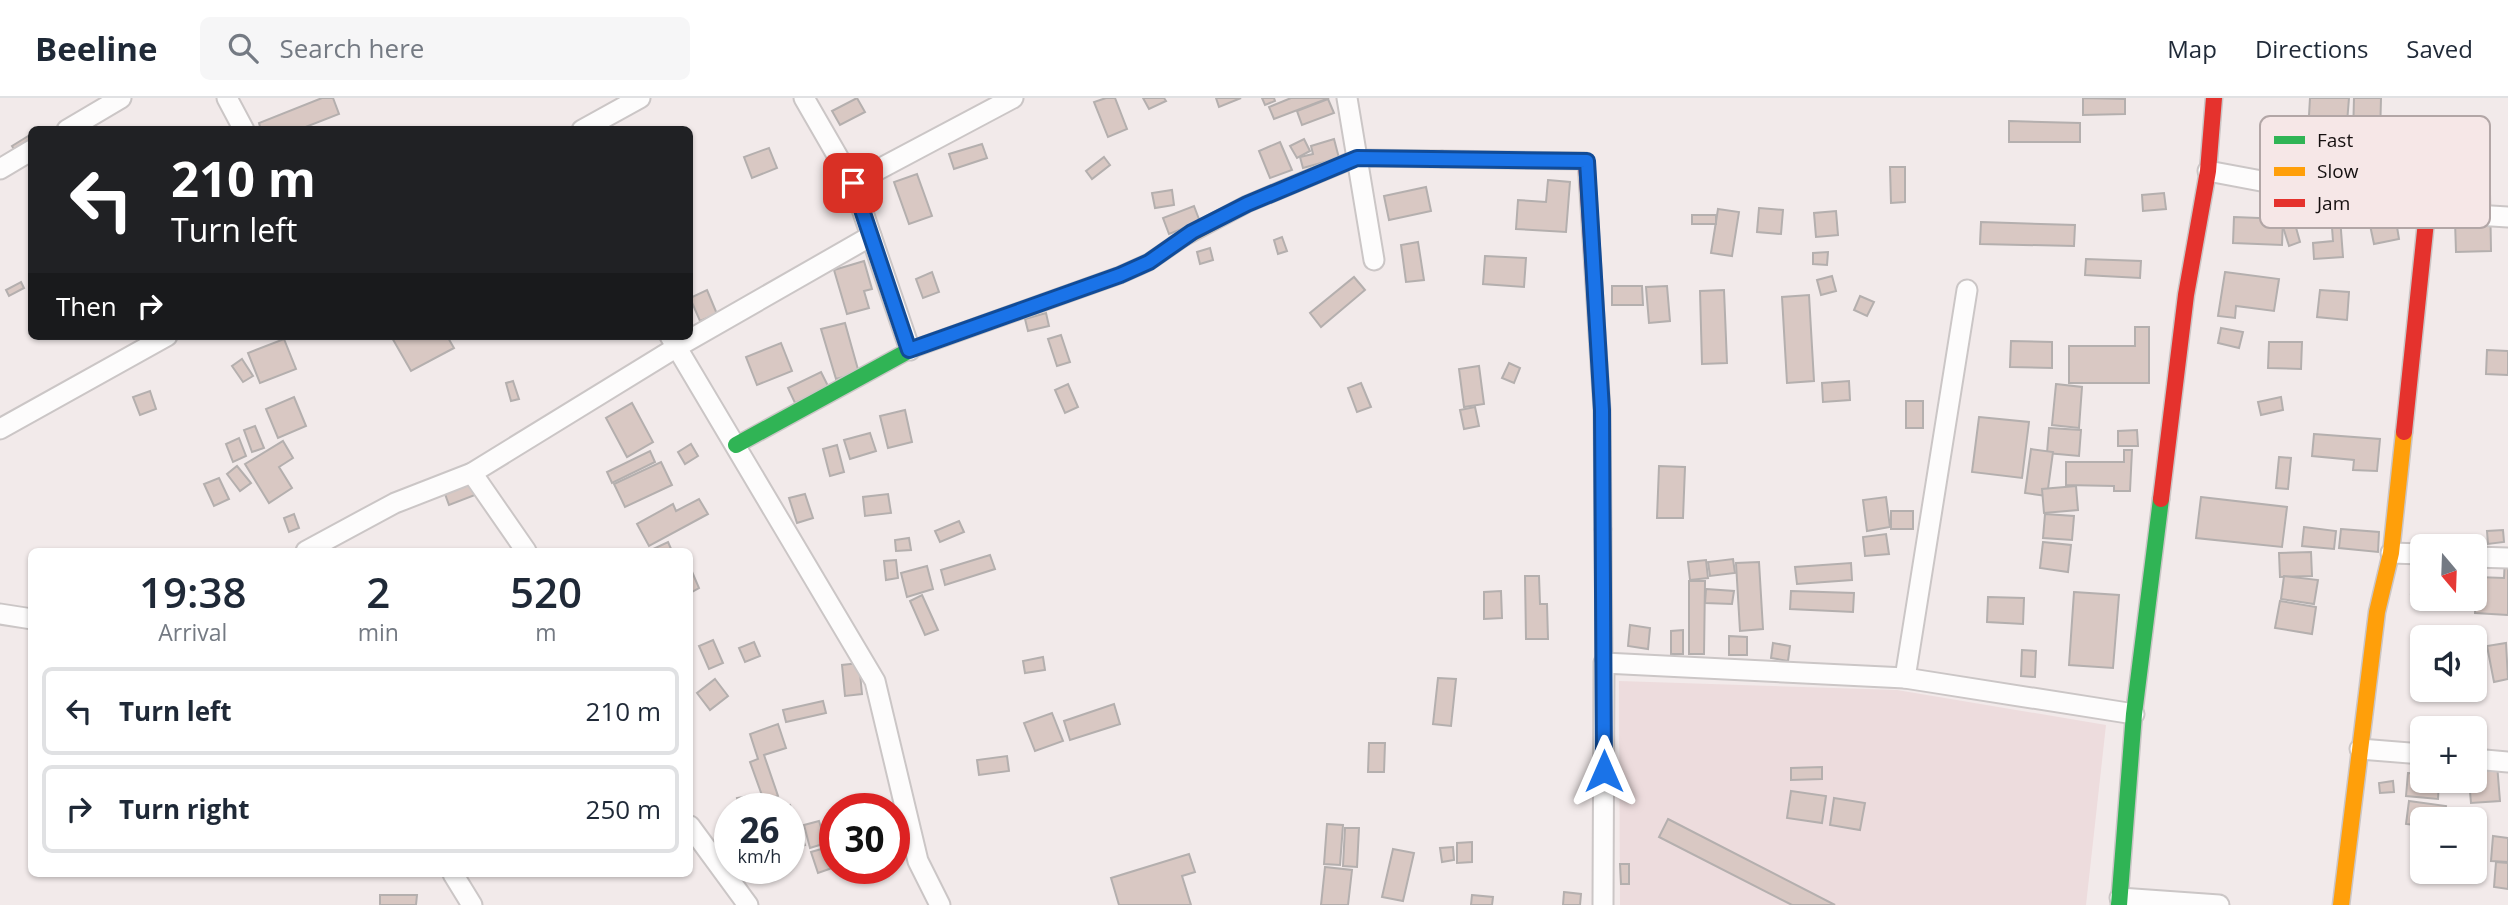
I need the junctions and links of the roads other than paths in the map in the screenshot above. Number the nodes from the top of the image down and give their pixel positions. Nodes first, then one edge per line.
1 (121, 98) edge
2 (227, 98) edge
3 (640, 98) edge
4 (804, 98) edge
5 (1013, 98) edge
6 (1347, 98) edge
7 (2214, 98) edge
8 (74, 126) edge
9 (242, 126) edge
10 (589, 126) edge
11 (28, 152) edge
12 (1357, 158) junction
13 (0, 169) edge
14 (2208, 171) junction
15 (2260, 181) edge
16 (853, 183) junction
17 (2490, 216) edge
18 (2508, 217) edge
19 (2425, 228) edge
20 (871, 236) junction
21 (1374, 260) dead end
22 (1966, 290) dead end
23 (693, 331) edge
24 (160, 340) edge
25 (674, 341) edge
26 (909, 350) junction
27 (0, 429) edge
28 (736, 445) junction
29 (472, 473) junction
30 (312, 548) edge
31 (524, 548) edge
32 (2391, 553) junction
33 (2410, 554) edge
34 (2487, 557) edge
35 (2508, 558) edge
36 (0, 614) edge
37 (28, 618) edge
38 (1605, 663) junction
39 (1905, 678) junction
40 (2134, 714) junction
41 (2360, 749) junction
42 (2410, 753) edge
43 (2487, 760) edge
44 (2508, 762) edge
45 (693, 830) edge
46 (455, 877) edge
47 (2120, 901) edge
48 (472, 905) edge
49 (748, 905) edge
50 (940, 905) edge
51 (1603, 905) edge
52 (2219, 905) edge
53 (2341, 905) edge

1 - 8 street
2 - 9 street
3 - 10 street
4 - 16 street
5 - 16 street
6 - 12 street
7 - 14 street
11 - 13 street
12 - 21 street
12 - 26 street
12 - 38 street
14 - 15 street
14 - 40 street
16 - 20 street
17 - 18 street
19 - 32 street
20 - 23 street
20 - 26 street
22 - 39 street
24 - 27 street
25 - 28 street
25 - 29 street
26 - 28 street
28 - 50 street
29 - 30 street
29 - 31 street
32 - 33 street
32 - 41 street
34 - 35 street
36 - 37 street
38 - 39 street
38 - 51 street
39 - 40 street
40 - 47 street
41 - 42 street
41 - 53 street
43 - 44 street
45 - 49 street
46 - 48 street
47 - 52 street

